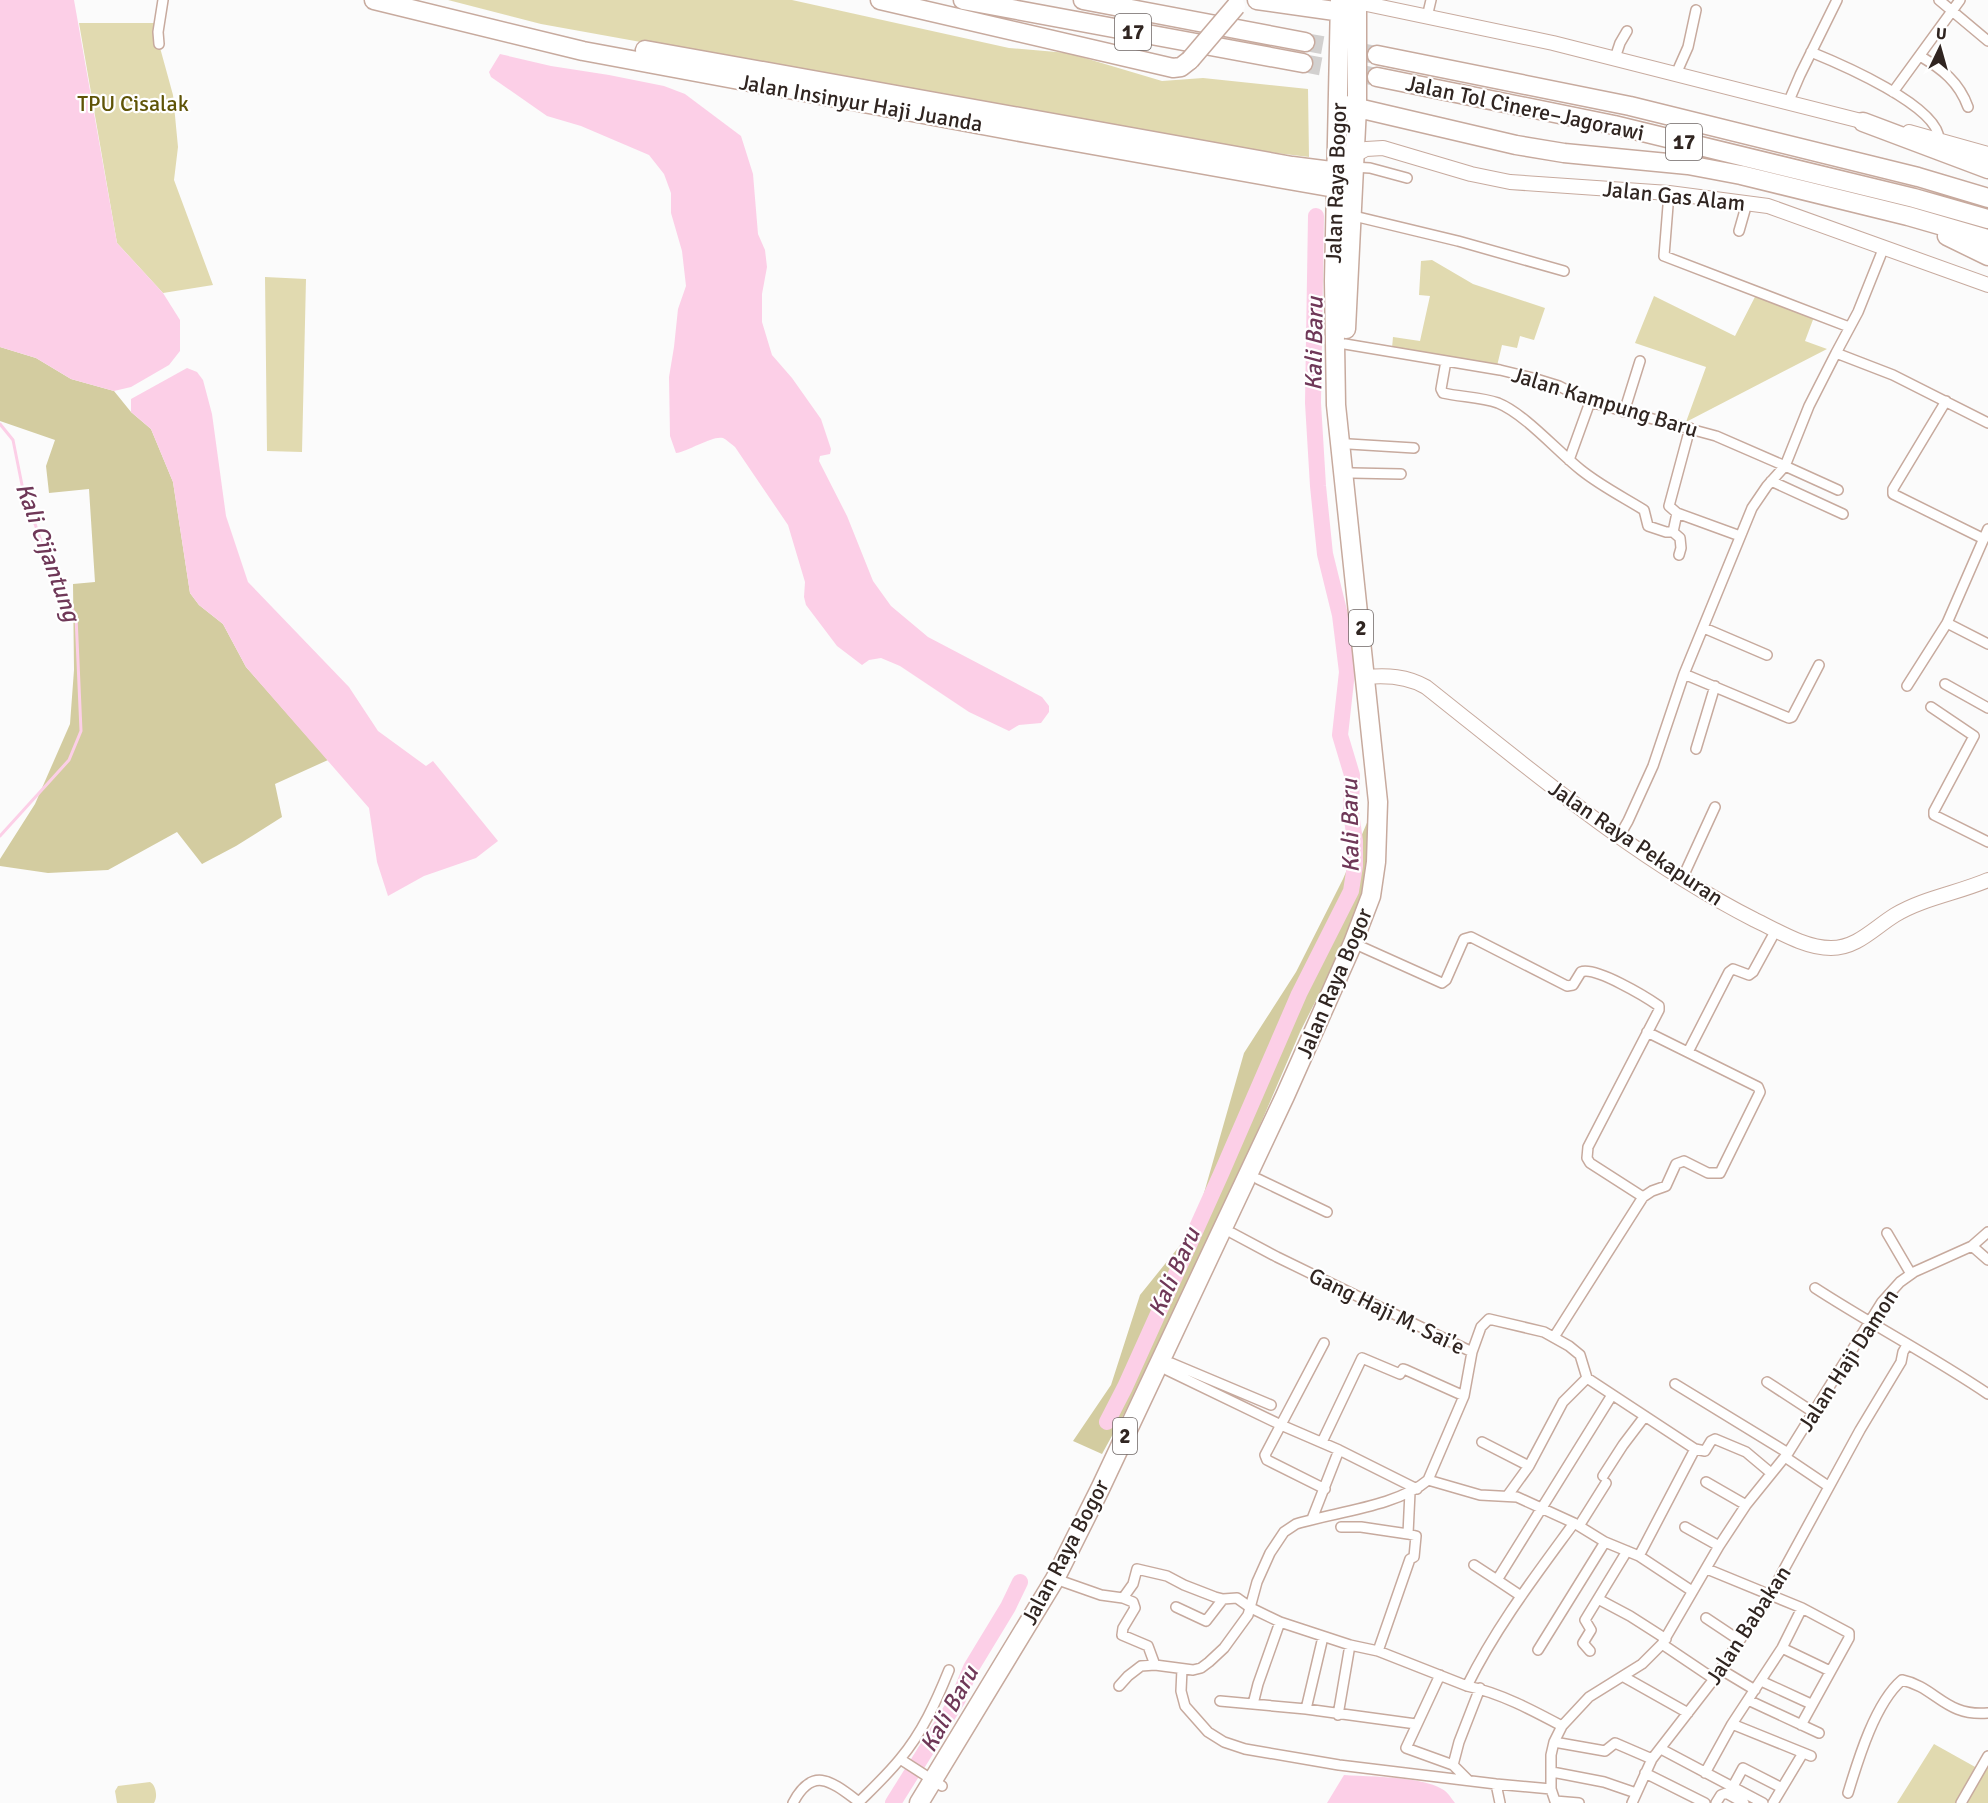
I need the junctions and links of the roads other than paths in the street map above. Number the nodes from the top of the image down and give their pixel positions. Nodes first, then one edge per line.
1 (163, 0) edge
2 (374, 0) edge
3 (426, 0) edge
4 (880, 0) edge
5 (963, 0) edge
6 (1083, 0) edge
7 (1257, 0) edge
8 (1431, 0) edge
9 (1837, 0) edge
10 (1939, 0) edge
11 (1960, 0) edge
12 (1240, 3) edge
13 (1349, 5) edge
14 (1305, 7) junction
15 (1696, 10) dead end
16 (1950, 12) junction
17 (1427, 17) junction
18 (1627, 31) dead end
19 (1988, 41) edge
20 (1305, 42) tunnel mouth
21 (159, 44) dead end
22 (1811, 52) junction
23 (1377, 55) tunnel mouth
24 (1920, 56) junction
25 (1616, 58) junction
26 (1303, 63) tunnel mouth
27 (1676, 74) junction
28 (1377, 77) tunnel mouth
29 (1339, 83) junction
30 (1893, 92) junction
31 (1351, 100) junction
32 (1788, 103) junction
33 (1968, 107) dead end
34 (1863, 122) junction
35 (1338, 133) junction
36 (1939, 140) junction
37 (1988, 154) edge
38 (1292, 166) junction
39 (1988, 168) edge
40 (1347, 175) junction
41 (1407, 178) dead end
42 (1278, 179) junction
43 (1669, 194) junction
44 (1988, 198) edge
45 (1747, 203) junction
46 (1350, 215) junction
47 (1908, 216) junction
48 (1988, 219) edge
49 (1739, 231) dead end
50 (1335, 238) junction
51 (1988, 239) edge
52 (1884, 247) junction
53 (1988, 256) edge
54 (1564, 271) dead end
55 (1988, 285) edge
56 (1849, 327) junction
57 (1345, 344) junction
58 (1836, 353) junction
59 (1446, 361) junction
60 (1640, 361) dead end
61 (1946, 401) junction
62 (1590, 402) junction
63 (1624, 412) junction
64 (1988, 423) edge
65 (1690, 428) junction
66 (1349, 444) junction
67 (1414, 448) dead end
68 (1569, 460) junction
69 (1785, 466) junction
70 (1352, 473) junction
71 (1401, 474) dead end
72 (1772, 481) junction
73 (1838, 490) dead end
74 (1677, 513) junction
75 (1843, 514) dead end
76 (1988, 529) edge
77 (1673, 532) junction
78 (1740, 536) junction
79 (1984, 539) junction
80 (1679, 555) dead end
81 (1947, 623) junction
82 (1704, 628) junction
83 (1988, 644) edge
84 (1767, 655) dead end
85 (1819, 665) dead end
86 (1684, 674) junction
87 (1371, 676) junction
88 (1945, 684) dead end
89 (1715, 686) junction
90 (1907, 686) dead end
91 (1931, 708) dead end
92 (1988, 708) edge
93 (1696, 749) dead end
94 (1715, 807) dead end
95 (1620, 835) junction
96 (1988, 842) edge
97 (1682, 879) junction
98 (1988, 880) edge
99 (1776, 930) junction
100 (1358, 945) junction
101 (1647, 1032) junction
102 (1688, 1052) junction
103 (1265, 1152) junction
104 (1257, 1179) junction
105 (1643, 1197) junction
106 (1327, 1212) dead end
107 (1988, 1232) edge
108 (1232, 1233) junction
109 (1887, 1233) dead end
110 (1972, 1246) junction
111 (1988, 1260) edge
112 (1911, 1274) junction
113 (1815, 1288) dead end
114 (1869, 1323) junction
115 (1554, 1337) junction
116 (1324, 1343) dead end
117 (1907, 1345) junction
118 (1472, 1352) junction
119 (1169, 1367) junction
120 (1587, 1378) junction
121 (1767, 1382) dead end
122 (1675, 1384) dead end
123 (1988, 1394) edge
124 (1612, 1395) junction
125 (1464, 1396) junction
126 (1271, 1405) dead end
127 (1813, 1412) junction
128 (1645, 1416) junction
129 (1281, 1425) junction
130 (1322, 1442) junction
131 (1482, 1442) dead end
132 (1695, 1449) junction
133 (1339, 1450) junction
134 (1787, 1455) junction
135 (1529, 1466) junction
136 (1771, 1473) junction
137 (1428, 1480) junction
138 (1706, 1482) dead end
139 (1828, 1486) junction
140 (1324, 1490) junction
141 (1414, 1491) junction
142 (1508, 1496) junction
143 (1746, 1505) junction
144 (1542, 1510) junction
145 (1312, 1519) junction
146 (1576, 1524) junction
147 (1341, 1527) dead end
148 (1685, 1527) dead end
149 (1408, 1534) junction
150 (1605, 1542) junction
151 (1719, 1546) junction
152 (1627, 1551) junction
153 (1639, 1556) junction
154 (1474, 1565) dead end
155 (1707, 1569) junction
156 (1497, 1580) junction
157 (1064, 1582) junction
158 (1692, 1591) junction
159 (1770, 1595) junction
160 (1521, 1596) junction
161 (1123, 1598) junction
162 (1223, 1599) junction
163 (1598, 1599) junction
164 (1176, 1607) dead end
165 (1251, 1608) junction
166 (1802, 1608) junction
167 (1706, 1618) dead end
168 (1280, 1622) junction
169 (1323, 1637) junction
170 (1739, 1640) junction
171 (1664, 1642) junction
172 (1350, 1645) junction
173 (1782, 1648) junction
174 (1538, 1650) dead end
175 (1378, 1651) junction
176 (1590, 1651) dead end
177 (1155, 1665) junction
178 (1182, 1669) junction
179 (1720, 1669) junction
180 (949, 1670) dead end
181 (1830, 1671) junction
182 (1440, 1675) junction
183 (1624, 1677) junction
184 (1713, 1679) junction
185 (1761, 1681) junction
186 (1119, 1686) dead end
187 (1467, 1686) junction
188 (1480, 1689) junction
189 (1755, 1690) junction
190 (1749, 1700) junction
191 (1220, 1701) dead end
192 (1253, 1704) junction
193 (1811, 1704) junction
194 (1306, 1709) junction
195 (1688, 1713) junction
196 (1988, 1713) edge
197 (1338, 1714) junction
198 (1416, 1724) junction
199 (1732, 1724) junction
200 (1801, 1725) junction
201 (1562, 1726) junction
202 (1819, 1733) dead end
203 (1554, 1742) junction
204 (1661, 1749) junction
205 (1988, 1756) edge
206 (1652, 1759) junction
207 (903, 1761) junction
208 (1453, 1765) junction
209 (1552, 1772) junction
210 (1645, 1773) junction
211 (1705, 1773) junction
212 (933, 1779) junction
213 (1468, 1780) junction
214 (1496, 1784) junction
215 (1732, 1788) junction
216 (1782, 1788) junction
217 (1551, 1789) junction
218 (1636, 1793) junction
219 (1848, 1793) dead end
220 (1555, 1802) edge
221 (793, 1803) edge
222 (858, 1803) edge
223 (919, 1803) edge
224 (932, 1803) edge
225 (1500, 1803) edge
226 (1579, 1803) edge
227 (1632, 1803) edge
228 (1705, 1803) edge
229 (1716, 1803) edge
230 (1744, 1803) edge
231 (1763, 1803) edge
232 (1773, 1803) edge
233 (1960, 1803) edge

1 - 21 street
2 - 42 highway, Jalan Insinyur Haji Juanda
3 - 38 highway, Jalan Insinyur Haji Juanda
4 - 12 highway, bridge
5 - 26 highway, 17
6 - 20 highway, 17
7 - 14 highway
8 - 17 street
9 - 22 street
10 - 16 street
11 - 16 street
13 - 14 highway
13 - 17 main road
13 - 29 highway, Jalan Raya Bogor / 2
13 - 31 highway, Jalan Raya Bogor / 2
14 - 29 highway
15 - 27 street
16 - 19 street
16 - 24 street
17 - 25 main road
18 - 25 street
22 - 30 street
22 - 32 street
23 - 44 highway, Jalan Tol Cinere–Jagorawi / 17
24 - 30 street
24 - 33 street
25 - 27 main road
27 - 32 main road
28 - 48 highway, Jalan Tol Cinere–Jagorawi / 17
29 - 31 highway, Jalan Raya Bogor / 2
30 - 36 street
31 - 35 highway, Jalan Raya Bogor / 2
31 - 40 highway
31 - 47 highway
32 - 34 main road
34 - 36 main road
34 - 39 highway
35 - 38 highway
35 - 40 highway, Jalan Raya Bogor / 2
36 - 37 main road
38 - 40 highway, Jalan Insinyur Haji Juanda
40 - 41 street
40 - 42 highway, Jalan Insinyur Haji Juanda
40 - 43 main road, Jalan Gas Alam
40 - 46 highway, Jalan Raya Bogor / 2
40 - 50 highway, Jalan Raya Bogor / 2
42 - 50 highway
43 - 45 main road, Jalan Gas Alam
43 - 56 street
45 - 49 street
45 - 52 main road, Jalan Gas Alam
46 - 54 street
46 - 57 highway, Jalan Raya Bogor / 2
47 - 51 highway
47 - 53 highway
50 - 87 highway, Jalan Raya Bogor / 2
52 - 55 main road, Jalan Gas Alam
52 - 56 street
56 - 58 street
57 - 59 street, Jalan Kampung Baru
57 - 66 highway, Jalan Raya Bogor / 2
58 - 61 street
58 - 69 street
59 - 62 street, Jalan Kampung Baru
59 - 68 street
60 - 63 street
61 - 64 street
61 - 79 street
62 - 63 street, Jalan Kampung Baru
62 - 68 street
63 - 65 street, Jalan Kampung Baru
65 - 69 street, Jalan Kampung Baru
65 - 74 street
66 - 67 street
66 - 70 highway, Jalan Raya Bogor / 2
68 - 77 street
69 - 72 street
69 - 73 street, Jalan Kampung Baru
70 - 71 street
70 - 87 highway, Jalan Raya Bogor / 2
72 - 75 street
72 - 78 street
74 - 77 street
74 - 78 street
76 - 79 street
77 - 80 street
78 - 82 street
79 - 81 street
81 - 83 street
81 - 90 street
82 - 84 street
82 - 86 street
85 - 89 street
86 - 89 street
86 - 95 street
87 - 95 main road, Jalan Raya Pekapuran
87 - 100 highway, Jalan Raya Bogor / 2
88 - 92 street
89 - 93 street
91 - 96 street
94 - 97 street
95 - 97 main road, Jalan Raya Pekapuran
97 - 99 main road, Jalan Raya Pekapuran
98 - 99 main road, Jalan Raya Pekapuran
99 - 102 street
100 - 101 street
100 - 103 highway, Jalan Raya Bogor / 2
101 - 102 street
101 - 105 street
102 - 105 street
103 - 104 highway, Jalan Raya Bogor / 2
103 - 212 highway, Jalan Raya Bogor / 2
104 - 106 street
104 - 108 highway, Jalan Raya Bogor / 2
105 - 115 street
107 - 110 street, Jalan Haji Damon
108 - 118 street, Gang Haji M. Sai'e
108 - 119 highway, Jalan Raya Bogor / 2
109 - 112 street
110 - 111 street
110 - 112 street, Jalan Haji Damon
112 - 114 street, Jalan Haji Damon
113 - 114 street
114 - 117 street
114 - 127 street, Jalan Haji Damon
115 - 118 street
115 - 120 street
116 - 129 street
117 - 123 street
117 - 139 street, Jalan Babakan
118 - 125 street, Gang Haji M. Sai'e
119 - 126 street
119 - 129 street
119 - 157 highway, Jalan Raya Bogor / 2
120 - 124 street
120 - 135 street
121 - 127 street
122 - 134 street
124 - 128 street
124 - 144 street
125 - 130 street
125 - 137 street, Gang Haji M. Sai'e
127 - 134 street, Jalan Haji Damon
128 - 132 street
128 - 146 street
129 - 130 street
129 - 140 street
130 - 133 street
131 - 135 street
132 - 136 street
132 - 153 street
133 - 140 street
133 - 141 street
134 - 136 street, Jalan Haji Damon
134 - 139 street
135 - 142 street
136 - 143 street, Jalan Haji Damon
137 - 141 street, Gang Haji M. Sai'e
137 - 142 street
138 - 143 street
139 - 159 street, Jalan Babakan
140 - 145 street
141 - 145 street
141 - 149 street
142 - 144 street
143 - 151 street, Jalan Haji Damon
144 - 146 street
144 - 156 street
145 - 165 street
146 - 150 street
146 - 160 street
147 - 149 street
148 - 151 street
149 - 175 street
150 - 152 street
150 - 174 street
151 - 155 street
152 - 153 street
152 - 163 street
153 - 158 street
154 - 156 street
155 - 158 street
155 - 159 street
156 - 160 street
157 - 161 street
157 - 212 highway, Jalan Raya Bogor / 2
158 - 171 street
159 - 166 street
159 - 170 street, Jalan Babakan
160 - 187 street
161 - 162 street
161 - 177 street
162 - 164 street
162 - 165 street
163 - 171 street
163 - 176 street
165 - 168 street
165 - 178 street
166 - 173 street
166 - 181 street
167 - 170 street
168 - 169 street
168 - 192 street
169 - 172 street
169 - 194 street
170 - 179 street, Jalan Babakan
171 - 183 street
171 - 184 street
172 - 175 street
172 - 197 street
173 - 181 street
173 - 185 street
175 - 182 street
177 - 178 street
177 - 186 street
178 - 213 street
179 - 184 street, Jalan Babakan
179 - 189 street
180 - 207 street
181 - 193 street
182 - 187 street
182 - 198 street
183 - 195 street
183 - 201 street
184 - 195 street, Jalan Babakan
185 - 189 street
185 - 193 street
187 - 188 street
188 - 201 street
188 - 208 street
189 - 190 street
190 - 199 street
190 - 200 street
191 - 192 street
192 - 194 street
193 - 200 street
194 - 197 street
195 - 204 street, Jalan Babakan
196 - 219 street
197 - 198 street
198 - 208 street
199 - 211 street
199 - 216 street
200 - 202 street
201 - 203 street
203 - 206 street
203 - 209 street
204 - 206 street, Jalan Babakan
204 - 211 street
205 - 233 street
206 - 210 street, Jalan Babakan
207 - 212 street
207 - 222 street
208 - 213 street
209 - 217 street
209 - 218 street
210 - 218 street, Jalan Babakan
210 - 228 street
211 - 215 street
212 - 223 highway, Jalan Raya Bogor / 2
212 - 224 highway, Jalan Raya Bogor / 2
213 - 214 street
214 - 217 street
214 - 225 street
215 - 216 street
215 - 231 street
216 - 232 street
217 - 220 street
218 - 227 street, Jalan Babakan
220 - 226 street
221 - 222 street
229 - 230 street

